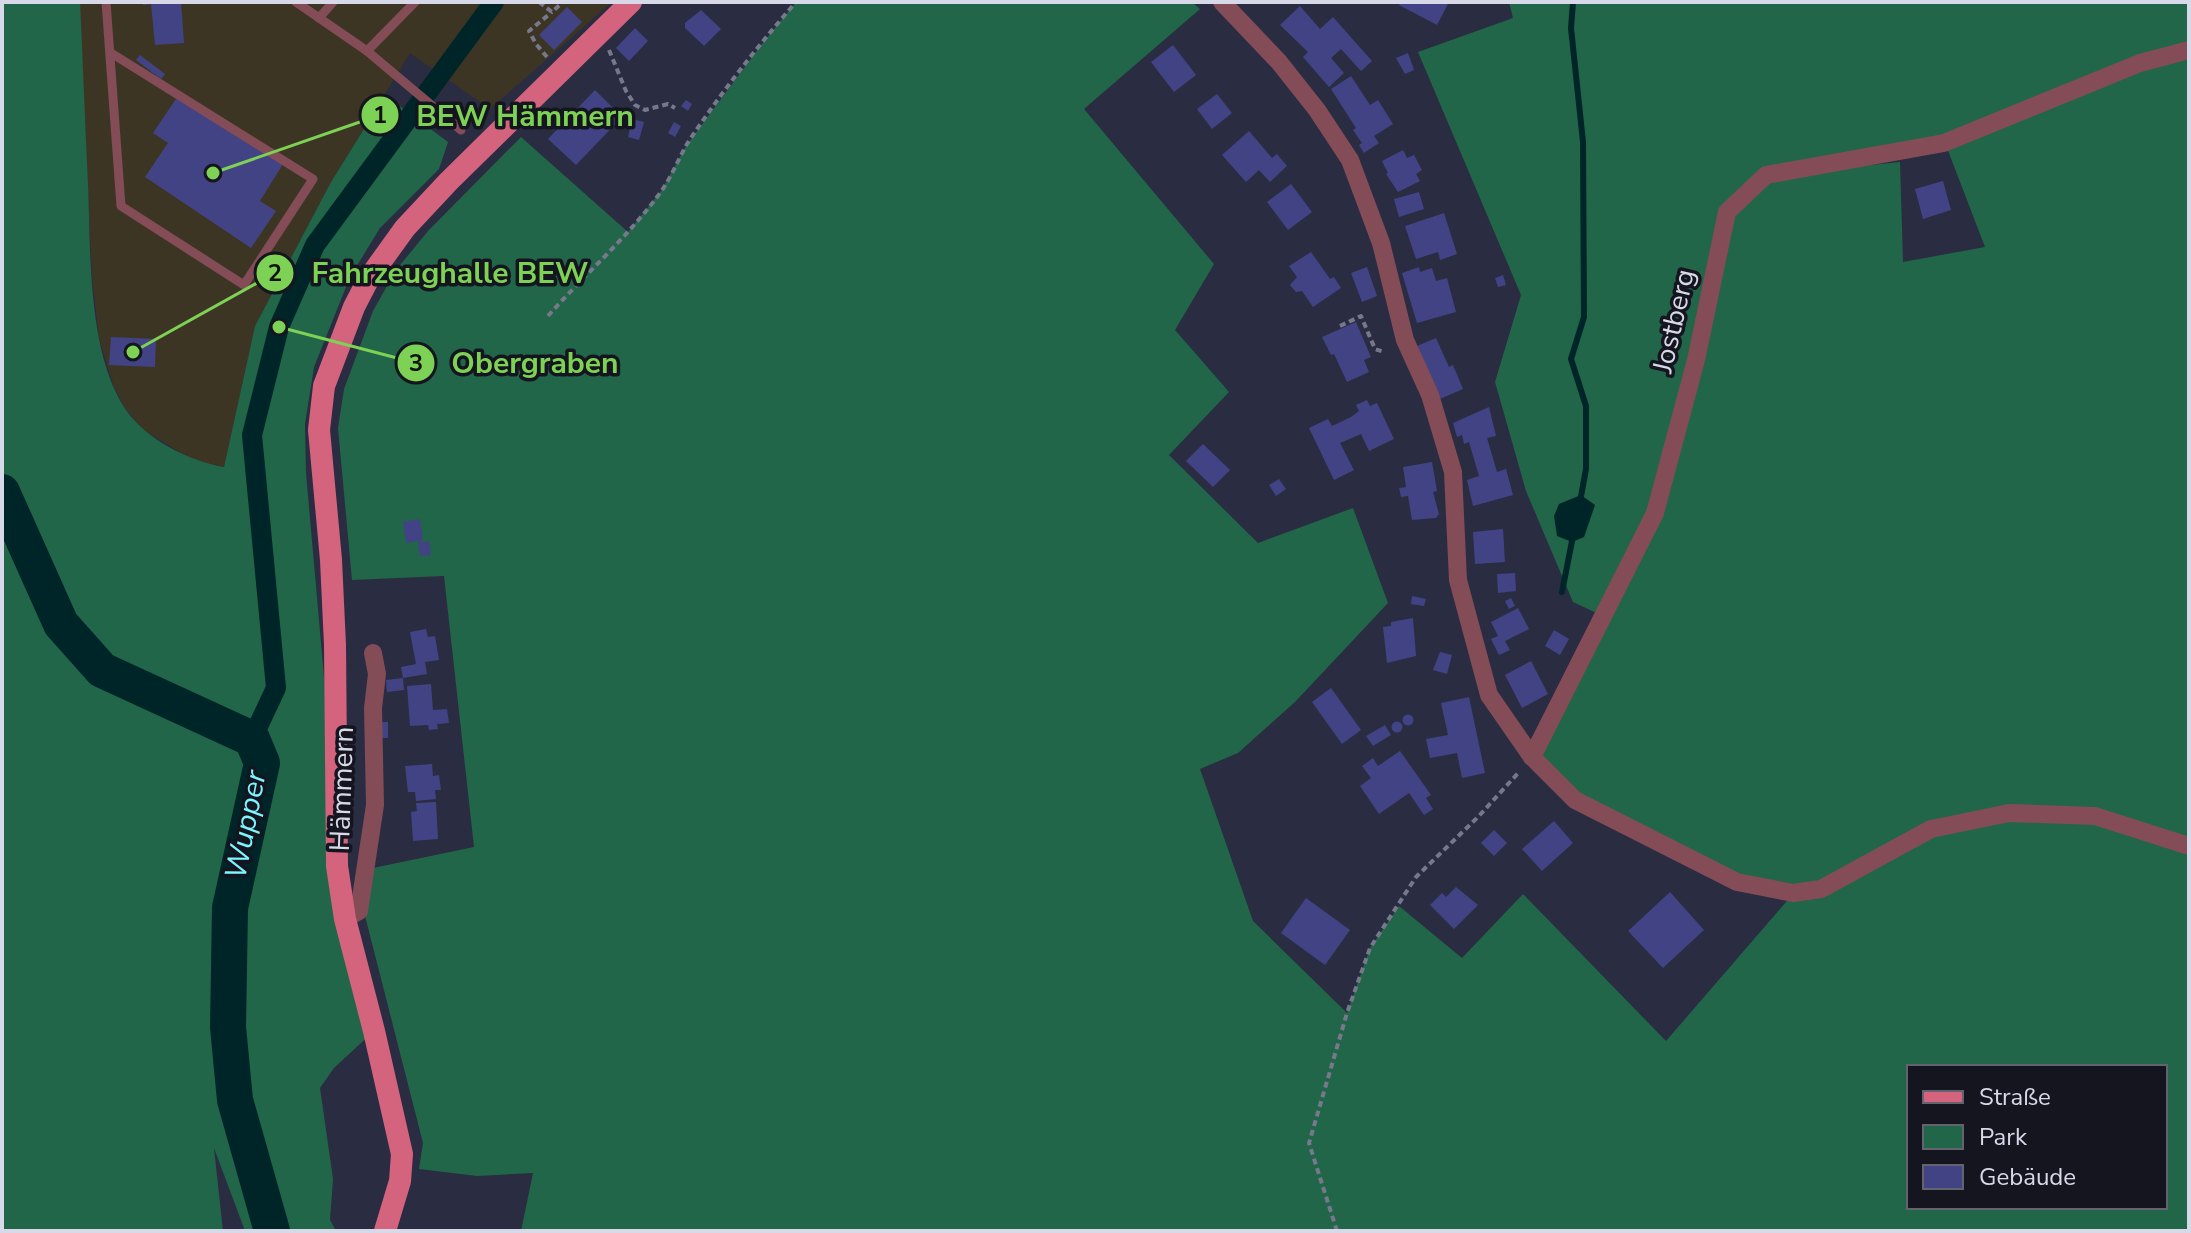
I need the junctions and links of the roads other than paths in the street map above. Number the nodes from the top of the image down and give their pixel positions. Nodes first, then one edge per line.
1 (106, 2) edge
2 (296, 2) edge
3 (333, 2) edge
4 (415, 2) edge
5 (631, 2) edge
6 (1222, 2) edge
7 (319, 18) junction
8 (2189, 50) edge
9 (367, 51) junction
10 (111, 53) junction
11 (461, 130) dead end
12 (373, 653) dead end
13 (1532, 757) junction
14 (2189, 846) edge
15 (345, 919) junction
16 (385, 1231) edge

1 - 10 lane
2 - 7 lane
3 - 7 lane
4 - 9 lane
5 - 15 main road
6 - 13 street
7 - 9 lane
8 - 13 street, Jostberg
9 - 11 lane
10 - 10 lane
12 - 15 street, Hämmern
13 - 14 street
15 - 16 main road

